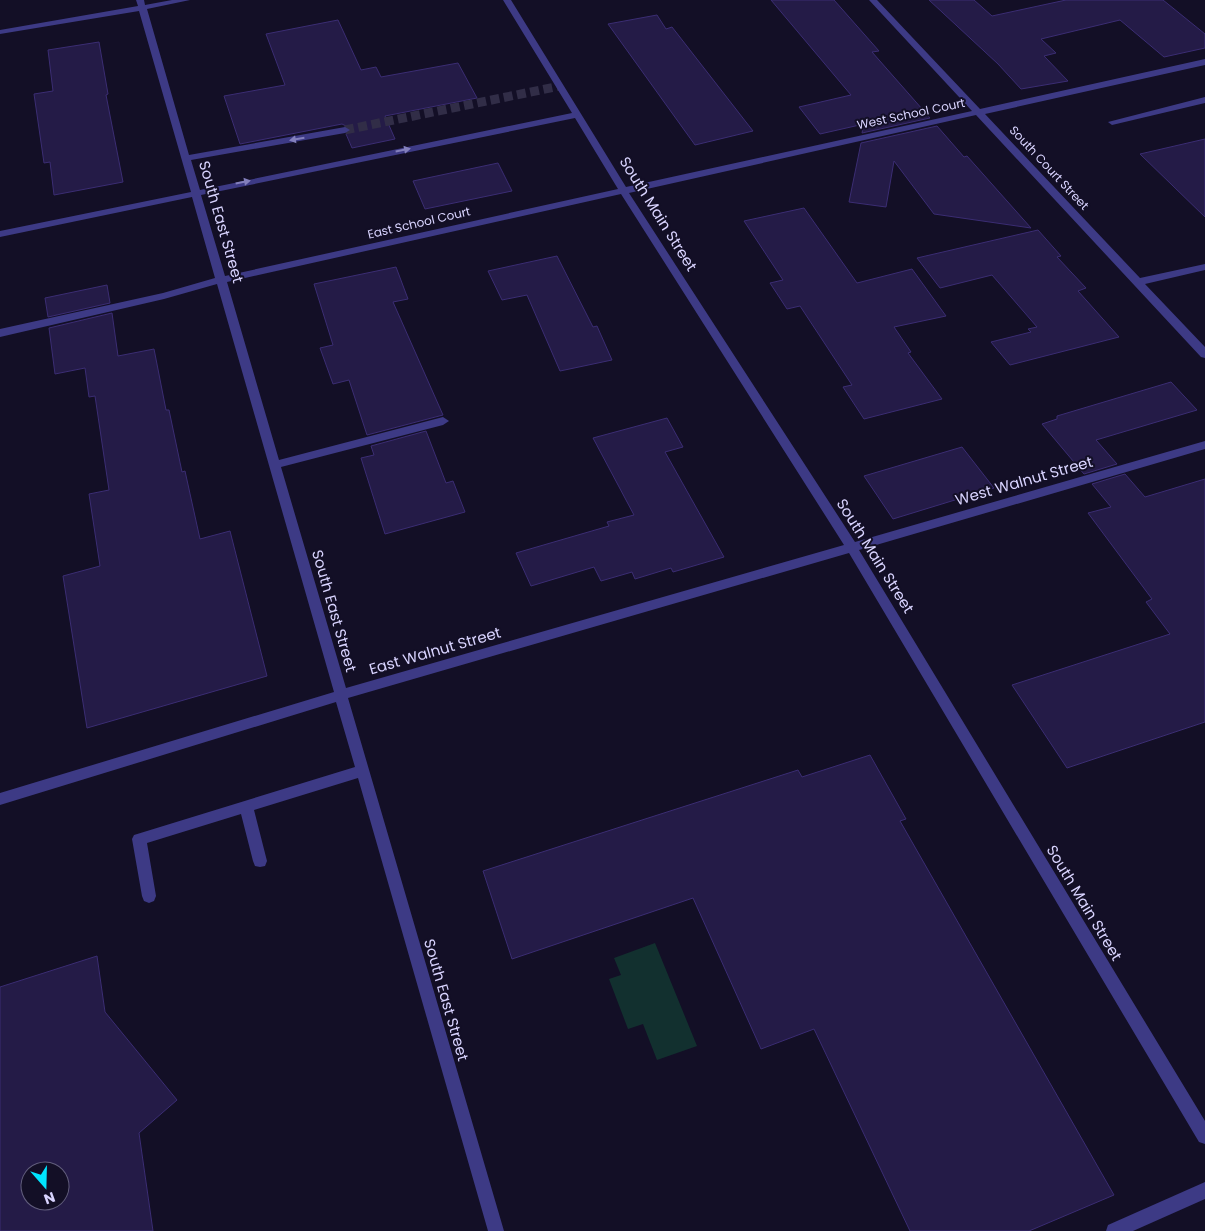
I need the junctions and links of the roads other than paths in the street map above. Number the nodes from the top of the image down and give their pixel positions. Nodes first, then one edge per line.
1 (186, 0) edge
2 (507, 0) edge
3 (873, 0) edge
4 (141, 4) edge
5 (0, 32) edge
6 (1205, 62) edge
7 (1205, 100) edge
8 (979, 112) junction
9 (577, 115) junction
10 (1112, 122) dead end
11 (345, 130) tunnel mouth
12 (186, 158) junction
13 (623, 190) junction
14 (196, 192) junction
15 (0, 234) edge
16 (1205, 267) edge
17 (221, 280) junction
18 (1138, 282) junction
19 (0, 333) edge
20 (1205, 354) edge
21 (443, 421) dead end
22 (1205, 445) edge
23 (274, 465) junction
24 (851, 546) junction
25 (341, 695) junction
26 (363, 771) junction
27 (0, 799) edge
28 (246, 806) junction
29 (260, 861) dead end
30 (149, 896) dead end
31 (1205, 1136) edge
32 (1205, 1190) edge
33 (496, 1231) edge
34 (1114, 1231) edge

1 - 4 street
2 - 9 street, South Main Street
3 - 8 street, South Court Street
4 - 5 street
4 - 12 street, South East Street
6 - 8 street, West School Court
7 - 10 street
8 - 13 street, West School Court
8 - 18 street, South Court Street
9 - 13 street, South Main Street
14 -> 9 street
11 -> 12 street
12 - 14 street, South East Street
13 - 17 street, East School Court
13 - 24 street, South Main Street
14 - 15 street
14 - 17 street, South East Street
16 - 18 street
17 - 19 street, East School Court
17 - 23 street, South East Street
18 - 20 street, South Court Street
21 - 23 street
22 - 24 street, West Walnut Street
23 - 25 street, South East Street
24 - 25 street, East Walnut Street
24 - 31 street, South Main Street
25 - 26 street, South East Street
25 - 27 street, East Walnut Street
26 - 28 street
26 - 33 street, South East Street
28 - 29 street
28 - 30 street
32 - 34 street

